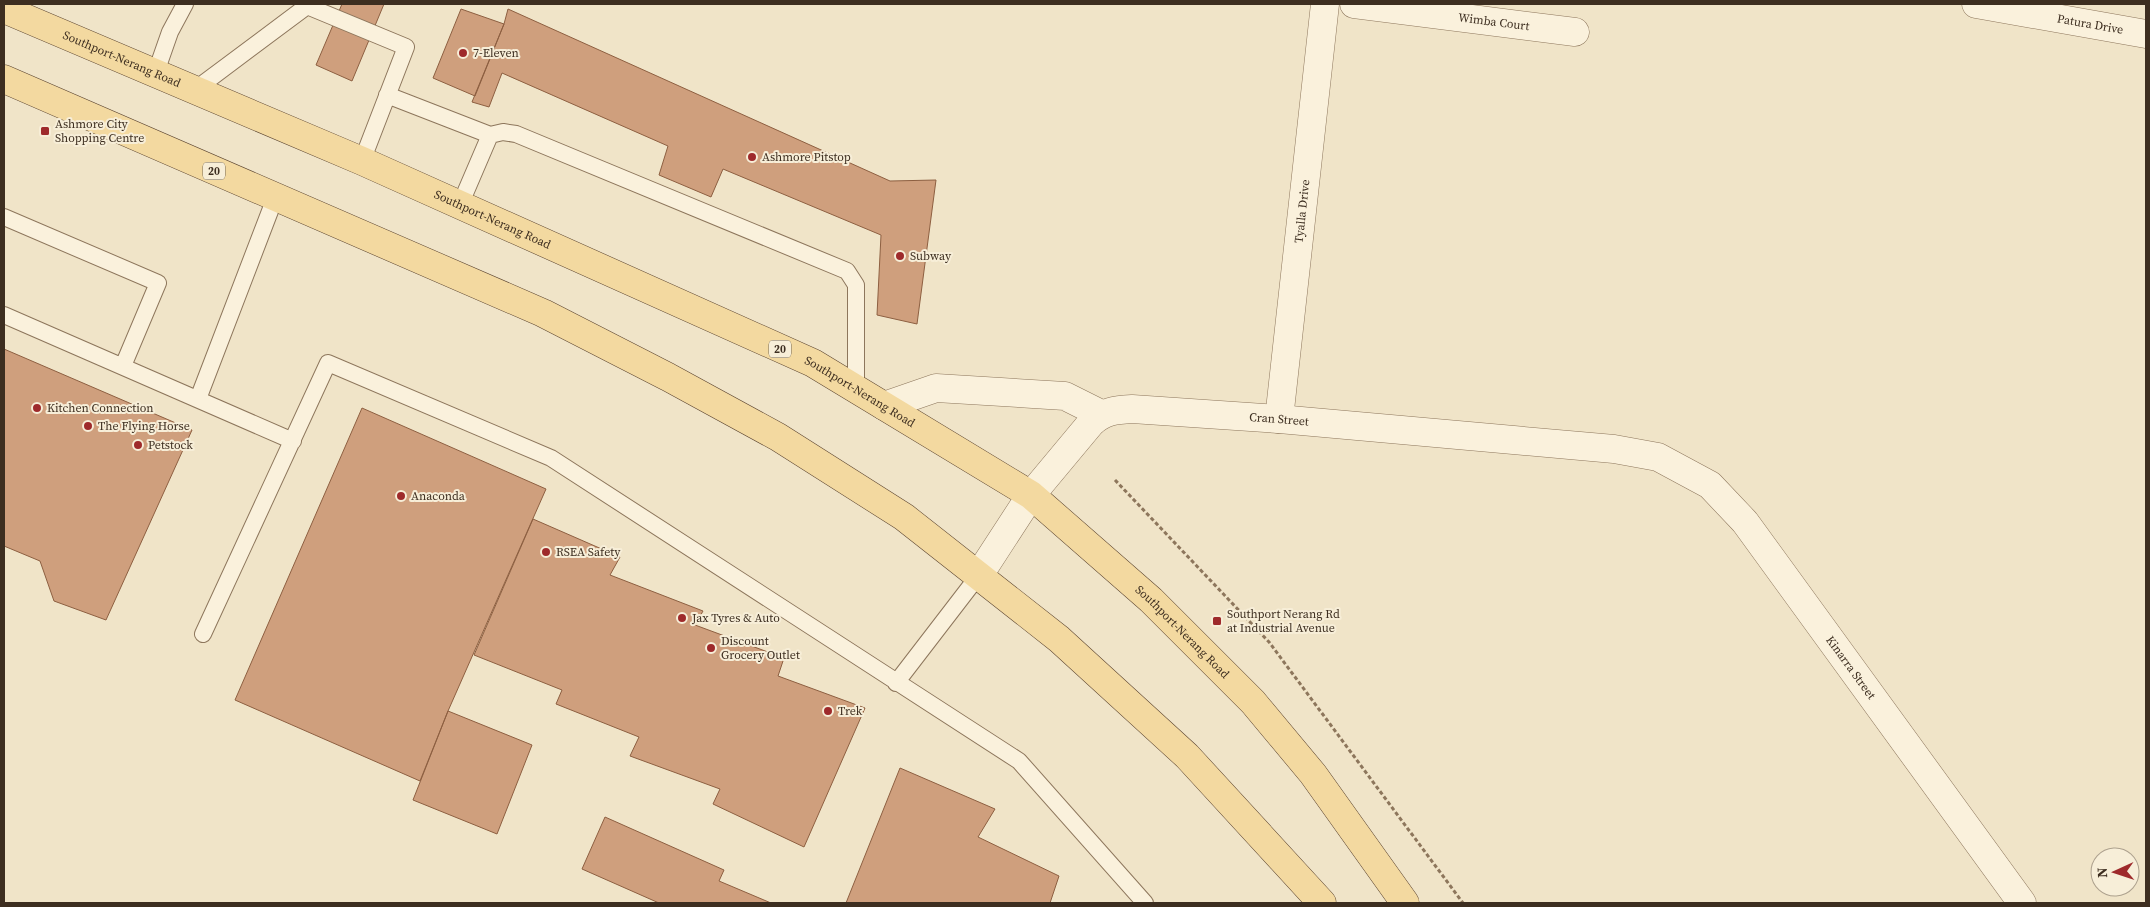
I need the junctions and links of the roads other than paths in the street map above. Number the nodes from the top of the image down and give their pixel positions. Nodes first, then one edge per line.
1 (186, 4) edge
2 (1325, 4) edge
3 (1354, 4) edge
4 (1976, 4) edge
5 (4, 9) edge
6 (1575, 32) dead end
7 (2146, 34) edge
8 (156, 72) junction
9 (4, 79) edge
10 (196, 89) junction
11 (387, 95) junction
12 (490, 135) junction
13 (362, 161) junction
14 (275, 198) junction
15 (460, 205) junction
16 (4, 217) edge
17 (4, 315) edge
18 (123, 366) junction
19 (856, 389) junction
20 (198, 399) junction
21 (884, 406) junction
22 (1101, 414) junction
23 (1279, 419) junction
24 (292, 441) junction
25 (1658, 458) joint
26 (1031, 495) junction
27 (979, 575) junction
28 (203, 634) dead end
29 (896, 683) junction
30 (1145, 903) edge
31 (1322, 903) edge
32 (1405, 903) edge
33 (2022, 903) edge

1 - 8 lane
2 - 23 street, Tyalla Drive
3 - 6 street, Wimba Court
4 - 7 street, Patura Drive
5 - 8 main road, Southport-Nerang Road / 20
8 - 10 main road, Southport-Nerang Road / 20
9 - 14 main road, 20
10 - 11 lane
10 - 13 main road, Southport-Nerang Road / 20
11 - 12 lane
11 - 13 lane
12 - 15 lane
12 - 19 lane
13 - 15 main road, Southport-Nerang Road / 20
14 - 20 lane
14 - 27 main road, 20
15 - 19 main road, Southport-Nerang Road / 20
16 - 18 lane
17 - 18 lane
18 - 20 lane
19 - 21 main road, Southport-Nerang Road / 20
20 - 24 lane
21 - 22 street
21 - 26 main road, Southport-Nerang Road / 20
22 - 23 street, Cran Street
22 - 26 street
23 - 25 street, Cran Street
24 - 28 lane
24 - 29 lane
25 - 33 street, Kinarra Street
26 - 27 street
26 - 32 main road, Southport-Nerang Road / 20
27 - 29 lane
27 - 31 main road, 20
29 - 30 lane

